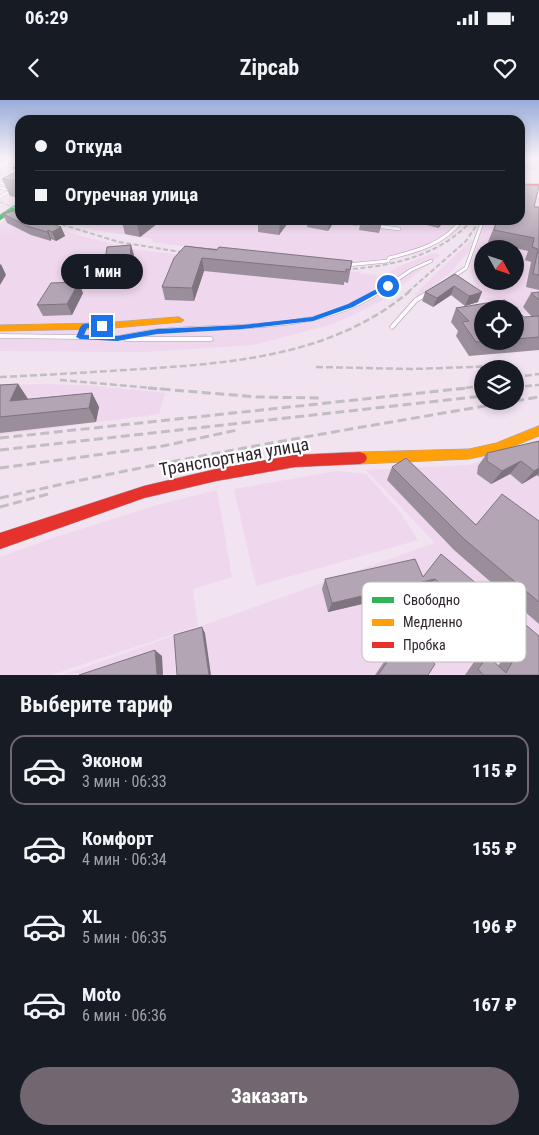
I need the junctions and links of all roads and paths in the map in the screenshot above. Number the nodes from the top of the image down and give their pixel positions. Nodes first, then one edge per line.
1 (0, 188) edge
2 (0, 197) edge
3 (15, 207) edge
4 (3, 214) edge
5 (368, 225) edge
6 (458, 225) edge
7 (481, 225) edge
8 (399, 229) dead end
9 (431, 261) dead end
10 (341, 265) edge
11 (449, 279) edge
12 (433, 290) edge
13 (179, 320) dead end
14 (392, 327) dead end
15 (0, 328) edge
16 (82, 332) junction
17 (0, 336) edge
18 (117, 338) junction
19 (211, 339) dead end
20 (539, 430) edge
21 (0, 541) edge

1 - 2 lane
3 - 4 street
5 - 8 lane
6 - 10 lane
7 - 11 lane
9 - 18 lane
12 - 14 lane
13 - 16 street
15 - 16 street
16 - 17 lane
16 - 18 lane
18 - 19 lane
20 - 21 street, Транспортная улица

